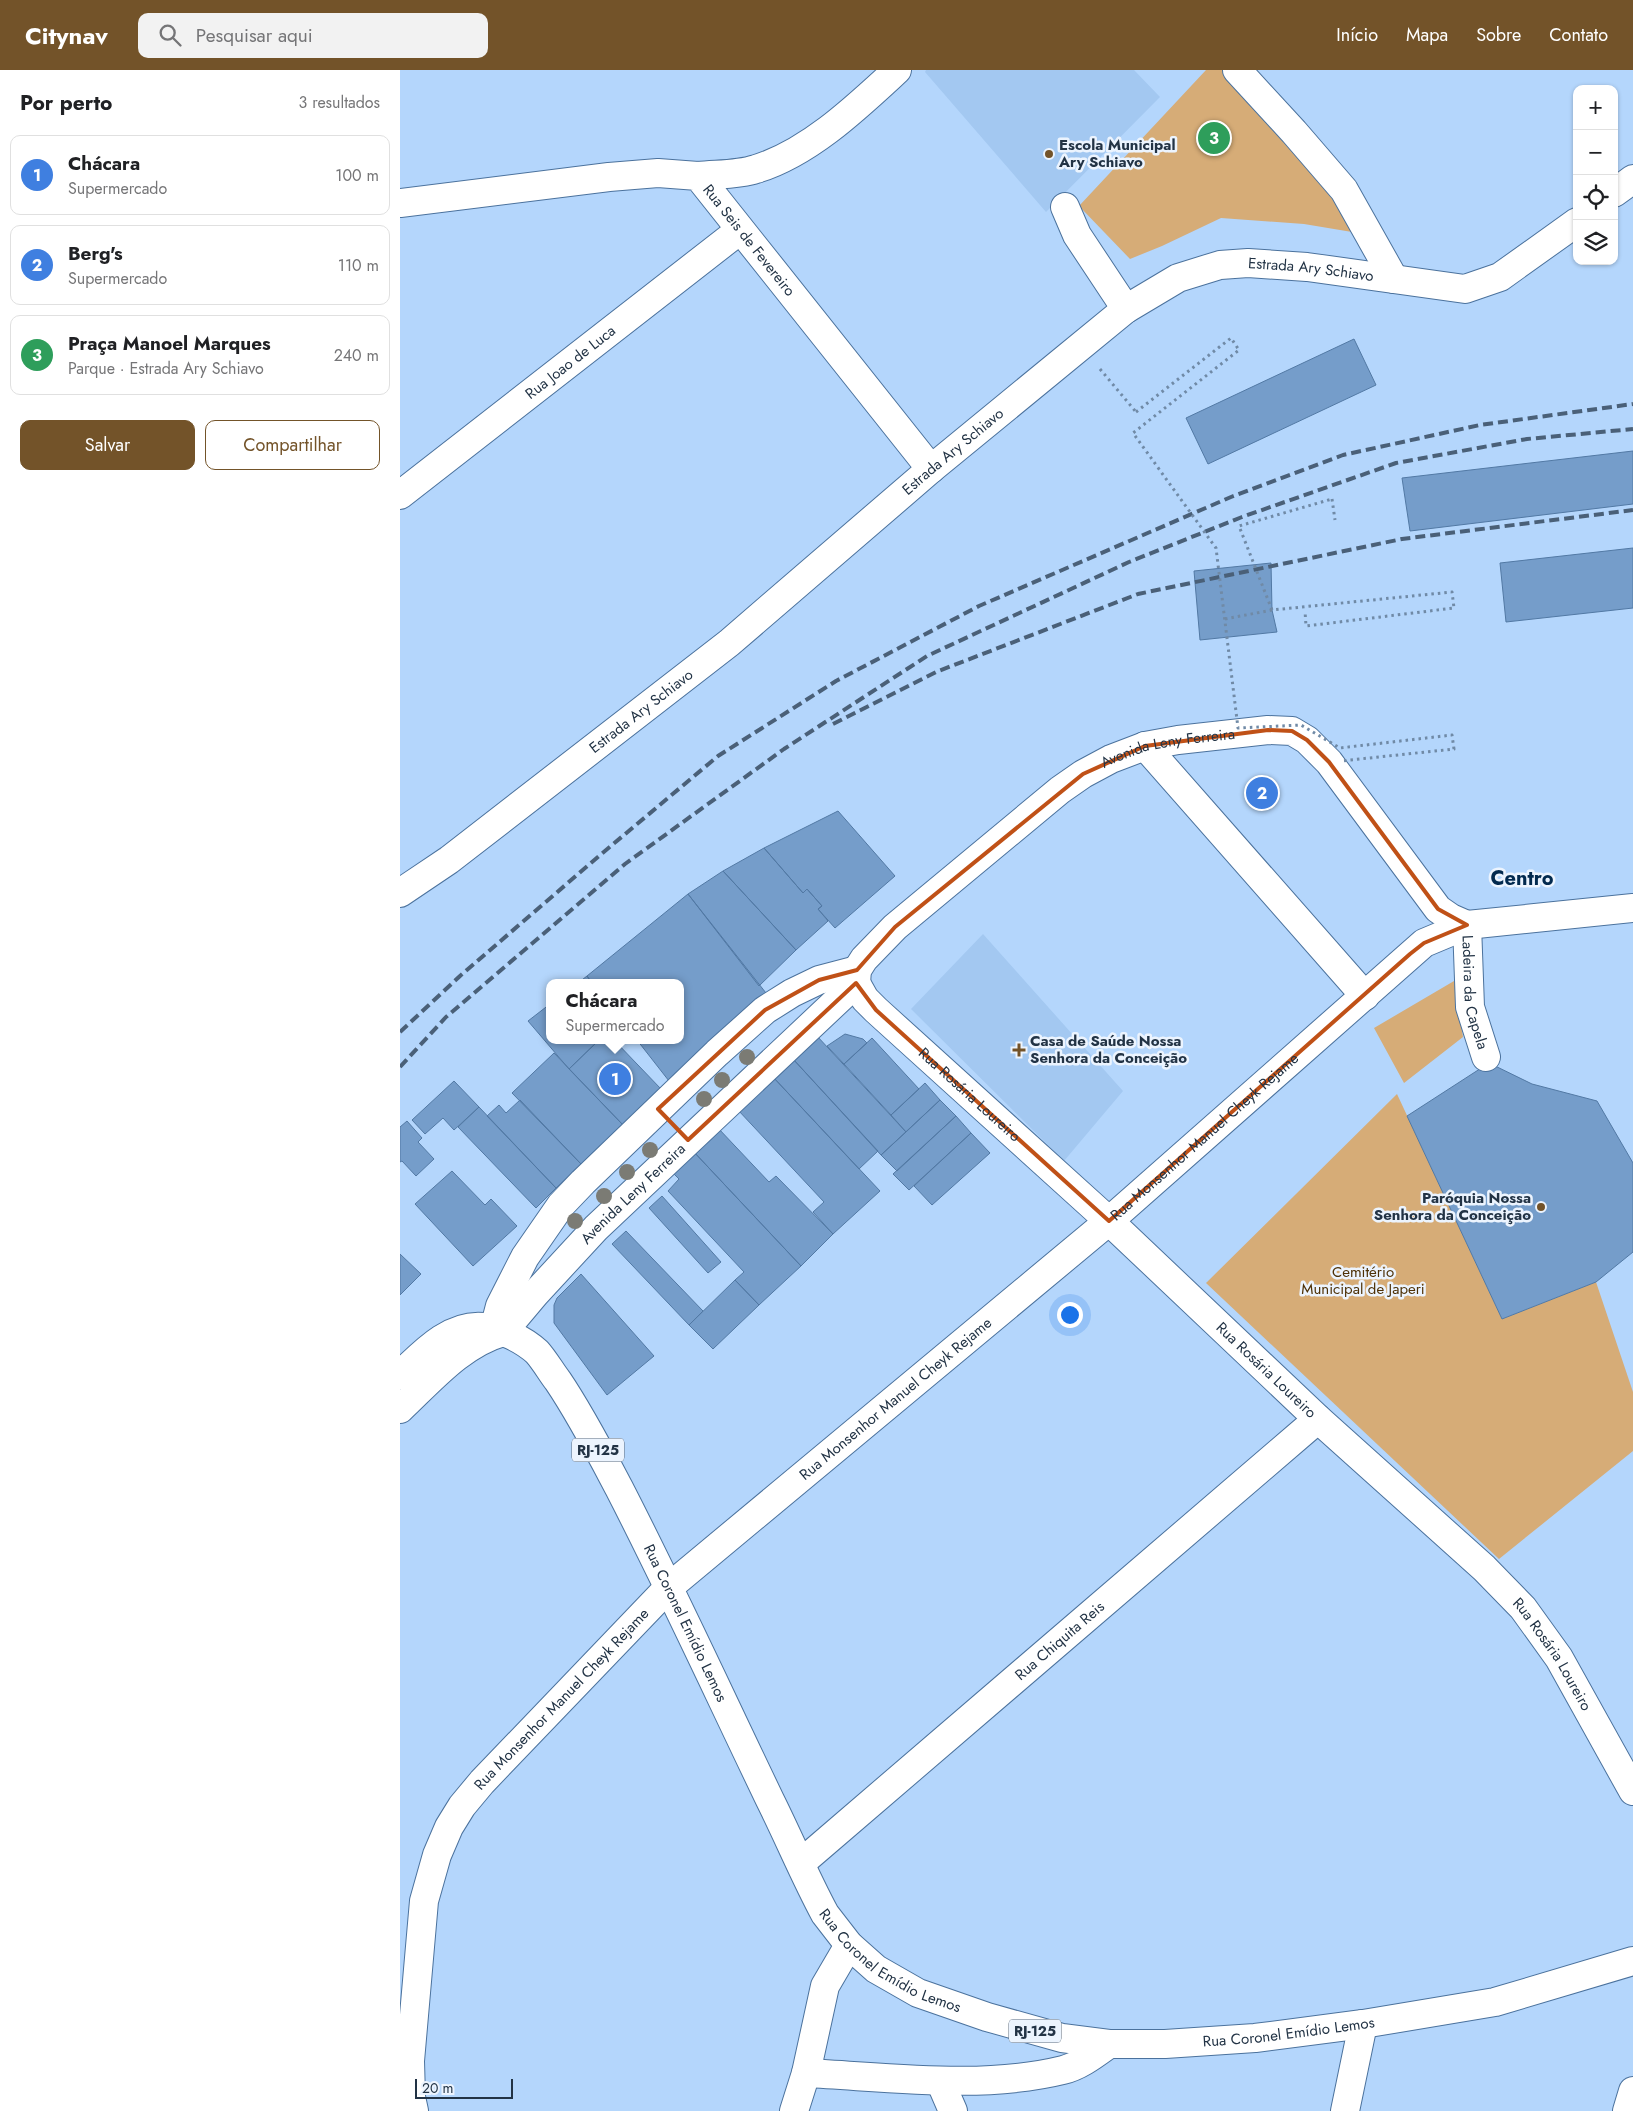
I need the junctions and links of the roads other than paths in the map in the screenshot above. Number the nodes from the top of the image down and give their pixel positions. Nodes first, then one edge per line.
1 (897, 70) edge
2 (1237, 70) edge
3 (698, 176) junction
4 (1633, 179) edge
5 (1618, 190) edge
6 (400, 204) edge
7 (1065, 207) dead end
8 (1573, 225) edge
9 (740, 230) junction
10 (1394, 278) junction
11 (1126, 309) junction
12 (931, 469) junction
13 (400, 494) edge
14 (1145, 746) junction
15 (400, 893) edge
16 (1633, 908) edge
17 (1467, 925) junction
18 (857, 977) junction
19 (1364, 996) junction
20 (1486, 1056) dead end
21 (658, 1109) junction
22 (688, 1140) junction
23 (1109, 1221) junction
24 (494, 1329) junction
25 (400, 1375) edge
26 (400, 1409) edge
27 (1318, 1419) junction
28 (668, 1588) junction
29 (1633, 1791) edge
30 (801, 1863) junction
31 (848, 1945) junction
32 (410, 1955) edge
33 (1633, 1961) edge
34 (1363, 2024) junction
35 (1109, 2044) junction
36 (806, 2072) junction
37 (940, 2081) junction
38 (1633, 2091) edge
39 (414, 2111) edge
40 (794, 2111) edge
41 (953, 2111) edge
42 (1345, 2111) edge
43 (1627, 2111) edge

1 - 3 street
2 - 10 street
3 - 6 street, Rua Seis de Fevereiro
3 - 9 street, Rua Seis de Fevereiro
4 - 5 street
7 - 11 street
8 - 10 street, Estrada Ary Schiavo
9 - 12 street, Rua Seis de Fevereiro
9 - 13 street, Rua Joao de Luca
10 - 11 street, Estrada Ary Schiavo
11 - 12 street, Estrada Ary Schiavo
12 - 15 street, Estrada Ary Schiavo
14 - 17 street, Avenida Leny Ferreira
14 - 18 street, Avenida Leny Ferreira
14 - 19 street
16 - 17 street, Rua Monsenhor Manuel Cheyk Rejame
17 - 19 street, Rua Monsenhor Manuel Cheyk Rejame
17 - 20 street, Ladeira da Capela
18 - 21 street
18 - 22 street, Avenida Leny Ferreira
18 - 23 street, Rua Rosária Loureiro
19 - 23 street, Rua Monsenhor Manuel Cheyk Rejame
21 - 22 street
21 - 24 street
22 - 24 street, Avenida Leny Ferreira
23 - 27 street, Rua Rosária Loureiro
23 - 28 street, Rua Monsenhor Manuel Cheyk Rejame
24 - 25 street
24 - 26 street, Avenida Leny Ferreira
24 - 28 street, Rua Coronel Emídio Lemos / RJ-125
27 - 29 street, Rua Rosária Loureiro
27 - 30 street, Rua Chiquita Reis
28 - 30 street, Rua Coronel Emídio Lemos / RJ-125
28 - 32 street, Rua Monsenhor Manuel Cheyk Rejame
30 - 31 street, Rua Coronel Emídio Lemos / RJ-125
31 - 35 street, Rua Coronel Emídio Lemos / RJ-125
31 - 36 street
32 - 39 street, Rua Monsenhor Manuel Cheyk Rejame
33 - 34 street, Rua Coronel Emídio Lemos / RJ-125
34 - 35 street, Rua Coronel Emídio Lemos / RJ-125
34 - 42 street
35 - 37 street
36 - 37 street
36 - 40 street
37 - 41 street
38 - 43 street

